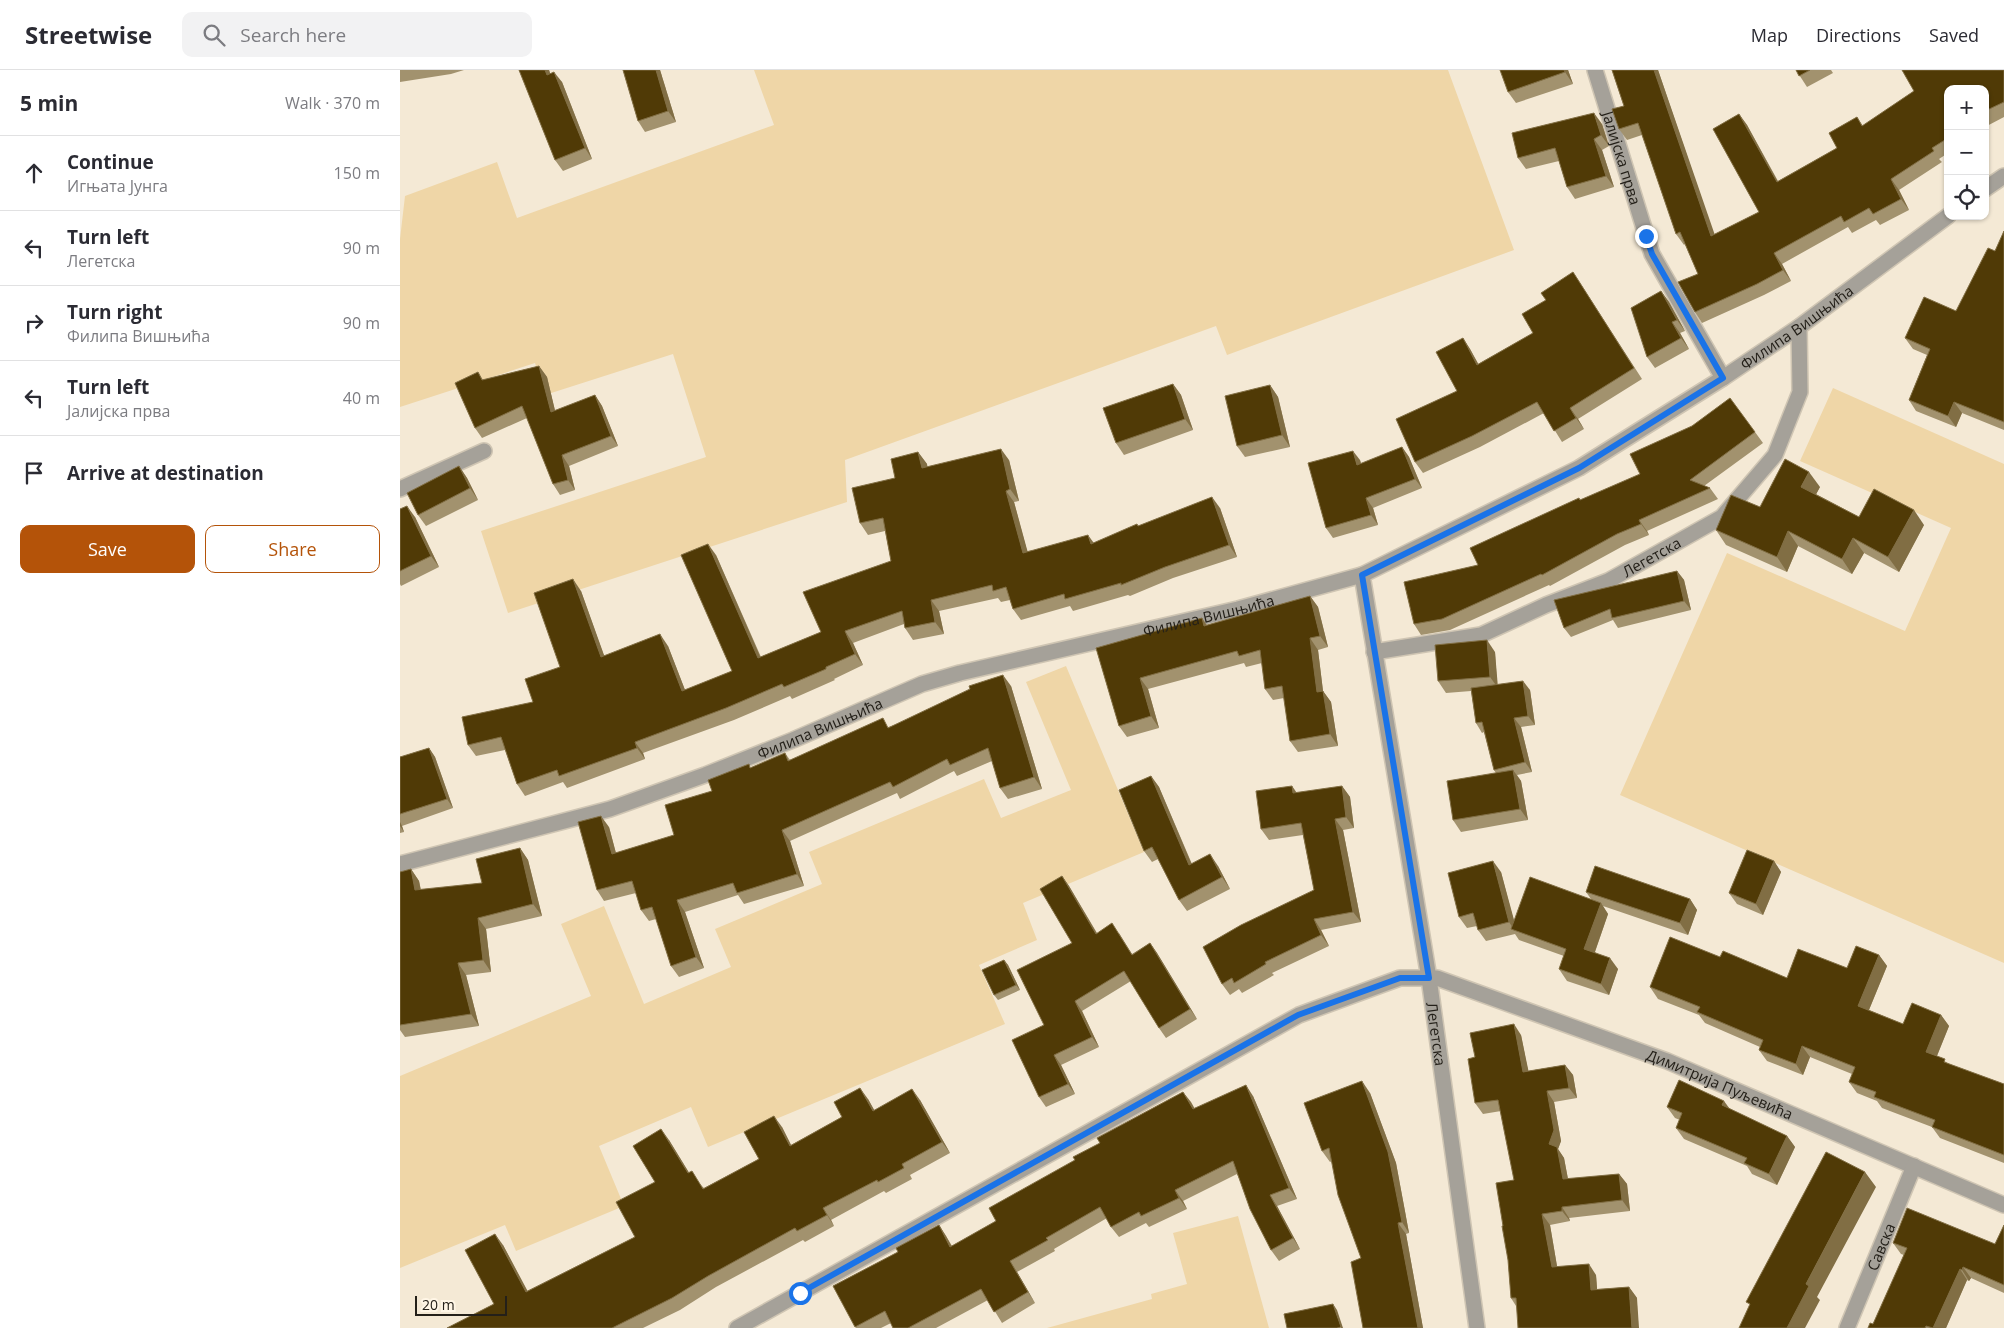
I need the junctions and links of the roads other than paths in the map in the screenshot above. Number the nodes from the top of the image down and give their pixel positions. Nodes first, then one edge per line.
1 (1595, 70) edge
2 (2004, 176) edge
3 (1989, 186) edge
4 (1944, 219) edge
5 (1799, 327) junction
6 (1723, 378) junction
7 (484, 451) dead end
8 (400, 489) edge
9 (1362, 575) junction
10 (1374, 652) junction
11 (400, 864) edge
12 (1429, 978) junction
13 (1914, 1166) junction
14 (2004, 1205) edge
15 (737, 1328) edge
16 (1477, 1328) edge
17 (1847, 1328) edge

1 - 6 street, Јалијска прва
2 - 3 street
4 - 5 street, Филипа Вишњића
5 - 6 street, Филипа Вишњића
5 - 10 street, Легетска
6 - 9 street, Филипа Вишњића
7 - 8 street
9 - 10 street, Легетска
9 - 11 street, Филипа Вишњића
10 - 12 street, Легетска
12 - 13 street, Димитрија Пуљевића
12 - 15 street, Димитрија Пуљевића
12 - 16 street, Легетска
13 - 14 street, Димитрија Пуљевића
13 - 17 street, Савска

